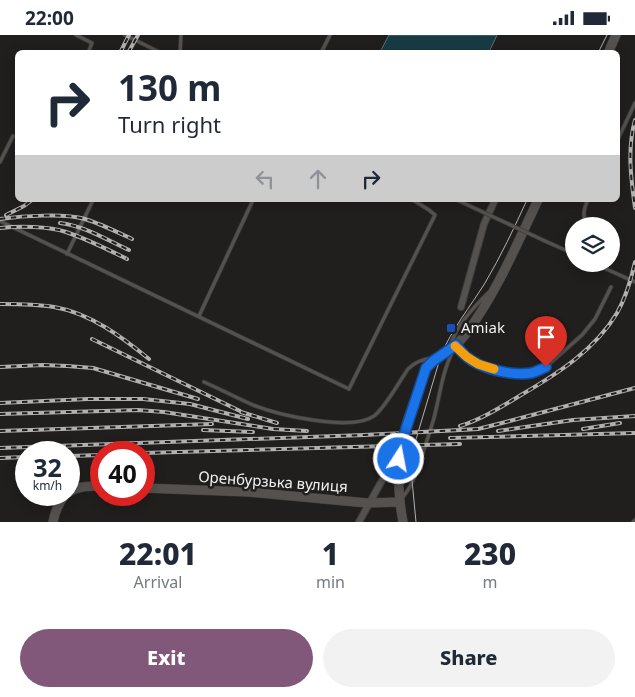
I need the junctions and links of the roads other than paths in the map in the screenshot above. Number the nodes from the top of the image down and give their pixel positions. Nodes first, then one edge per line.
1 (76, 35) edge
2 (125, 35) edge
3 (181, 35) edge
4 (330, 35) edge
5 (616, 35) edge
6 (89, 50) edge
7 (155, 50) edge
8 (180, 50) edge
9 (322, 50) edge
10 (609, 50) edge
11 (635, 103) edge
12 (620, 135) edge
13 (13, 136) dead end
14 (0, 162) edge
15 (92, 202) edge
16 (252, 202) edge
17 (416, 202) edge
18 (461, 202) edge
19 (494, 202) edge
20 (537, 202) edge
21 (587, 202) edge
22 (584, 217) edge
23 (0, 221) edge
24 (565, 250) edge
25 (67, 253) junction
26 (613, 272) edge
27 (635, 282) edge
28 (496, 285) junction
29 (611, 287) dead end
30 (461, 307) dead end
31 (199, 316) junction
32 (456, 345) junction
33 (448, 352) junction
34 (437, 358) junction
35 (204, 382) dead end
36 (400, 451) junction
37 (155, 488) edge
38 (400, 502) junction
39 (369, 503) junction
40 (57, 506) edge
41 (53, 522) edge
42 (359, 522) edge
43 (402, 522) edge

1 - 6 lane
2 - 7 lane
3 - 8 lane
4 - 9 lane
5 - 10 street
11 - 12 lane
13 - 14 lane
15 - 25 lane
16 - 31 lane
17 - 31 lane
18 - 24 lane, bridge
19 - 30 street
20 - 28 street
21 - 22 lane
23 - 25 lane
25 - 31 lane
26 - 27 lane
28 - 32 street
28 - 33 lane
29 - 32 lane
32 - 33 street
32 - 38 lane
33 - 34 street
34 - 35 lane
34 - 36 street
36 - 38 street
36 - 39 street
37 - 39 street, Оренбурзька вулиця
38 - 39 street, Оренбурзька вулиця
38 - 43 street
39 - 42 street
40 - 41 street

